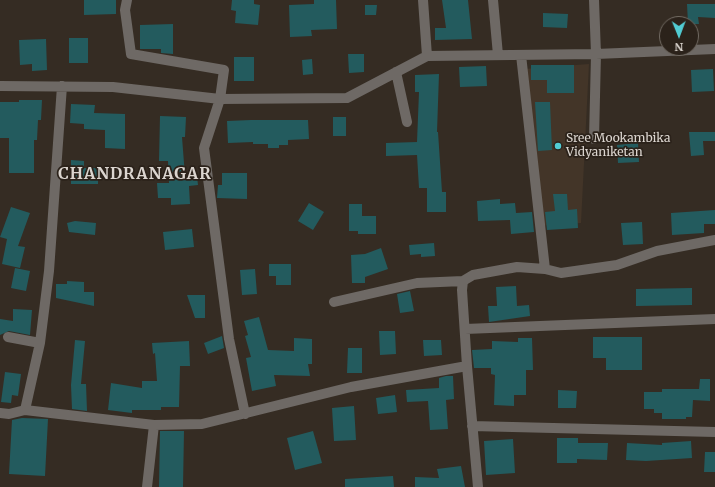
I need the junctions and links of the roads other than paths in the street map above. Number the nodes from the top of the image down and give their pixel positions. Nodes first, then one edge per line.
1 (127, 0) edge
2 (423, 0) edge
3 (493, 0) edge
4 (594, 0) edge
5 (715, 49) edge
6 (521, 54) junction
7 (596, 54) junction
8 (498, 55) junction
9 (427, 56) junction
10 (396, 72) junction
11 (0, 86) edge
12 (62, 86) junction
13 (220, 99) junction
14 (407, 122) dead end
15 (594, 139) dead end
16 (715, 240) edge
17 (544, 269) junction
18 (463, 282) junction
19 (334, 302) dead end
20 (715, 319) edge
21 (465, 329) junction
22 (8, 336) dead end
23 (40, 343) junction
24 (467, 366) junction
25 (24, 410) junction
26 (0, 413) edge
27 (245, 414) junction
28 (154, 425) junction
29 (472, 426) junction
30 (715, 432) edge
31 (147, 487) edge
32 (478, 487) edge

1 - 13 street
2 - 9 street
3 - 8 street
4 - 7 street
5 - 7 street
6 - 7 street
6 - 8 street
6 - 17 street
7 - 15 street
8 - 9 street
9 - 10 street
10 - 13 street
10 - 14 street
11 - 12 street
12 - 13 street
12 - 23 street
13 - 27 street
16 - 17 street
17 - 18 street
18 - 19 street
18 - 21 street
20 - 21 street
21 - 24 street
22 - 23 street
23 - 25 street
24 - 27 street
24 - 29 street
25 - 26 street
25 - 28 street
27 - 28 street
28 - 31 street
29 - 30 street
29 - 32 street

